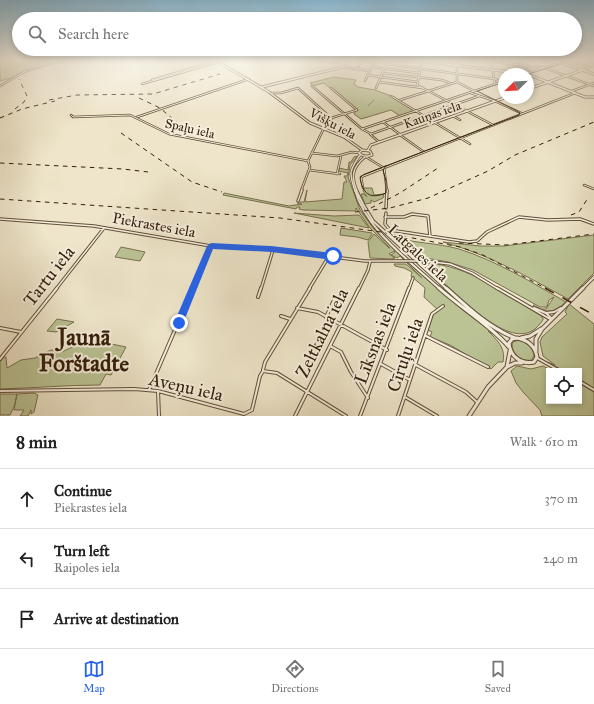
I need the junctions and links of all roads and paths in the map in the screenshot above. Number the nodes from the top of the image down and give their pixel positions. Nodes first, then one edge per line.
1 (11, 79) edge
2 (156, 79) edge
3 (248, 79) edge
4 (249, 79) edge
5 (293, 79) edge
6 (398, 79) edge
7 (435, 79) edge
8 (494, 79) edge
9 (542, 79) edge
10 (557, 79) edge
11 (576, 79) edge
12 (379, 82) joint
13 (418, 82) joint
14 (457, 82) joint
15 (549, 82) junction
16 (498, 83) edge
17 (594, 83) edge
18 (142, 84) dead end
19 (451, 84) junction
20 (495, 84) junction
21 (589, 84) junction
22 (0, 86) edge
23 (312, 86) dead end
24 (417, 86) junction
25 (594, 86) edge
26 (262, 87) junction
27 (534, 87) edge
28 (331, 88) dead end
29 (376, 88) dead end
30 (429, 91) junction
31 (474, 91) junction
32 (572, 91) junction
33 (272, 93) junction
34 (469, 93) junction
35 (575, 93) junction
36 (475, 94) junction
37 (392, 96) dead end
38 (479, 96) junction
39 (594, 97) edge
40 (400, 100) junction
41 (446, 100) junction
42 (498, 100) edge
43 (495, 101) junction
44 (455, 105) junction
45 (416, 110) junction
46 (467, 111) junction
47 (345, 114) junction
48 (522, 114) junction
49 (71, 115) dead end
50 (425, 116) junction
51 (453, 116) junction
52 (136, 117) junction
53 (460, 120) dead end
54 (383, 121) junction
55 (435, 123) junction
56 (493, 125) junction
57 (392, 127) junction
58 (324, 128) junction
59 (362, 129) junction
60 (370, 134) junction
61 (400, 135) junction
62 (460, 138) junction
63 (379, 142) junction
64 (470, 144) dead end
65 (362, 150) junction
66 (368, 150) junction
67 (424, 152) junction
68 (312, 153) junction
69 (359, 154) junction
70 (341, 155) junction
71 (371, 156) junction
72 (366, 157) junction
73 (373, 160) junction
74 (308, 161) junction
75 (384, 168) junction
76 (309, 170) junction
77 (337, 174) junction
78 (340, 174) dead end
79 (584, 185) dead end
80 (363, 188) dead end
81 (594, 189) edge
82 (298, 201) dead end
83 (386, 208) dead end
84 (386, 213) dead end
85 (385, 217) junction
86 (0, 219) edge
87 (594, 224) edge
88 (104, 228) junction
89 (430, 237) junction
90 (211, 246) junction
91 (273, 250) junction
92 (329, 256) junction
93 (370, 261) junction
94 (594, 277) edge
95 (413, 278) dead end
96 (258, 297) dead end
97 (334, 300) dead end
98 (443, 306) dead end
99 (532, 307) junction
100 (564, 307) junction
101 (297, 308) junction
102 (546, 313) junction
103 (281, 316) dead end
104 (326, 317) junction
105 (290, 319) junction
106 (551, 320) junction
107 (341, 324) junction
108 (0, 328) edge
109 (542, 329) junction
110 (22, 332) junction
111 (426, 336) junction
112 (515, 338) junction
113 (520, 338) junction
114 (330, 346) junction
115 (509, 349) junction
116 (386, 350) junction
117 (536, 350) junction
118 (537, 358) junction
119 (0, 359) edge
120 (523, 362) junction
121 (381, 364) junction
122 (416, 365) junction
123 (488, 367) dead end
124 (507, 367) junction
125 (555, 368) edge
126 (263, 370) junction
127 (410, 380) junction
128 (582, 383) edge
129 (149, 390) junction
130 (594, 390) edge
131 (0, 391) edge
132 (307, 391) junction
133 (158, 392) junction
134 (405, 397) junction
135 (368, 398) junction
136 (478, 403) junction
137 (159, 416) edge
138 (295, 416) edge
139 (346, 416) edge
140 (360, 416) edge
141 (398, 416) edge
142 (437, 416) edge
143 (469, 416) edge

1 - 22 street
2 - 18 street
3 - 52 street
4 - 26 street, Višķu iela
5 - 26 street
6 - 13 street
7 - 19 street
8 - 20 street
9 - 15 street
10 - 15 street
11 - 21 street
12 - 24 street
12 - 29 street
13 - 24 street
14 - 19 street
14 - 31 street
15 - 27 street
15 - 32 street
16 - 20 street
17 - 21 street
19 - 30 street
20 - 31 street
21 - 25 street
21 - 32 street
23 - 47 street
24 - 30 street
26 - 33 street, Višķu iela
28 - 47 street
30 - 40 street
30 - 41 street
31 - 34 street
31 - 36 street
32 - 35 street
33 - 47 street
33 - 58 street, Višķu iela
34 - 36 street
34 - 41 street
35 - 39 street
35 - 48 street
36 - 38 street
37 - 40 street
38 - 43 street
38 - 44 street
40 - 45 street
41 - 44 street
41 - 45 street
42 - 43 street, Kauņas iela
43 - 46 street, Kauņas iela
43 - 48 street
44 - 46 street
44 - 50 street
45 - 50 street
45 - 54 street
46 - 51 street, Kauņas iela
46 - 56 street
47 - 59 street
48 - 56 street
49 - 52 street, Spaļu iela
50 - 55 street
50 - 57 street
51 - 53 street
51 - 55 street, Kauņas iela
52 - 74 street, Spaļu iela
54 - 57 street
54 - 59 street
55 - 61 street, Kauņas iela
55 - 62 street
56 - 62 street
57 - 60 street
57 - 61 street
58 - 65 street, Višķu iela
58 - 68 street
59 - 60 street
60 - 63 street
61 - 63 street, Kauņas iela
61 - 67 street
62 - 64 street
62 - 67 street
63 - 66 street, Kauņas iela
65 - 66 street
65 - 69 street, Latgales iela
66 - 71 street
67 - 75 street
68 - 70 street
68 - 74 street
69 - 70 street
69 - 72 street
69 - 115 street, Latgales iela
70 - 77 street
71 - 72 street
71 - 73 street, Višķu iela
72 - 73 street, Višķu iela
72 - 112 street, Latgales iela
73 - 75 street, Višķu iela
74 - 76 street
75 - 80 street
75 - 83 street
76 - 77 street
76 - 82 street
77 - 78 street
79 - 81 street
84 - 85 street
85 - 89 street
85 - 89 street
86 - 88 street, Piekrastes iela
87 - 89 street
88 - 90 street, Piekrastes iela
88 - 110 street, Tartu iela
90 - 91 street, Piekrastes iela
90 - 129 street
91 - 92 street, Piekrastes iela
91 - 96 street
92 - 93 street, Piekrastes iela
92 - 101 street, Aveņu iela
93 - 99 street, Piekrastes iela, bridge
93 - 107 street, Zeltkalna iela
94 - 100 street
95 - 116 street, Līksnas iela
97 - 104 street
98 - 111 street, Cīruļu iela
99 - 102 street
99 - 106 street
100 - 102 street
100 - 106 street
101 - 104 street
101 - 105 street, Aveņu iela
102 - 106 street
103 - 105 street
104 - 107 street
105 - 126 street, Aveņu iela
106 - 109 street
107 - 114 street, Zeltkalna iela
107 - 116 street
108 - 110 street
109 - 113 street
109 - 117 street
110 - 119 street, Tartu iela
111 - 122 street, Cīruļu iela
111 - 123 street
112 - 113 street
112 - 115 street
113 - 117 street
114 - 132 street, Zeltkalna iela
114 - 135 street
115 - 120 street
115 - 124 street
116 - 121 street, Līksnas iela
117 - 118 street
118 - 120 street
118 - 125 street
120 - 124 street
121 - 127 street
121 - 135 street, Līksnas iela
122 - 127 street, Cīruļu iela
122 - 136 street
124 - 136 street
126 - 132 street
126 - 133 street, Aveņu iela
127 - 134 street, Cīruļu iela
128 - 130 street
129 - 131 street, Aveņu iela
129 - 133 street, Aveņu iela
132 - 138 street, Zeltkalna iela
132 - 139 street
133 - 137 street
134 - 141 street, Cīruļu iela
134 - 142 street
135 - 140 street, Līksnas iela
136 - 143 street

